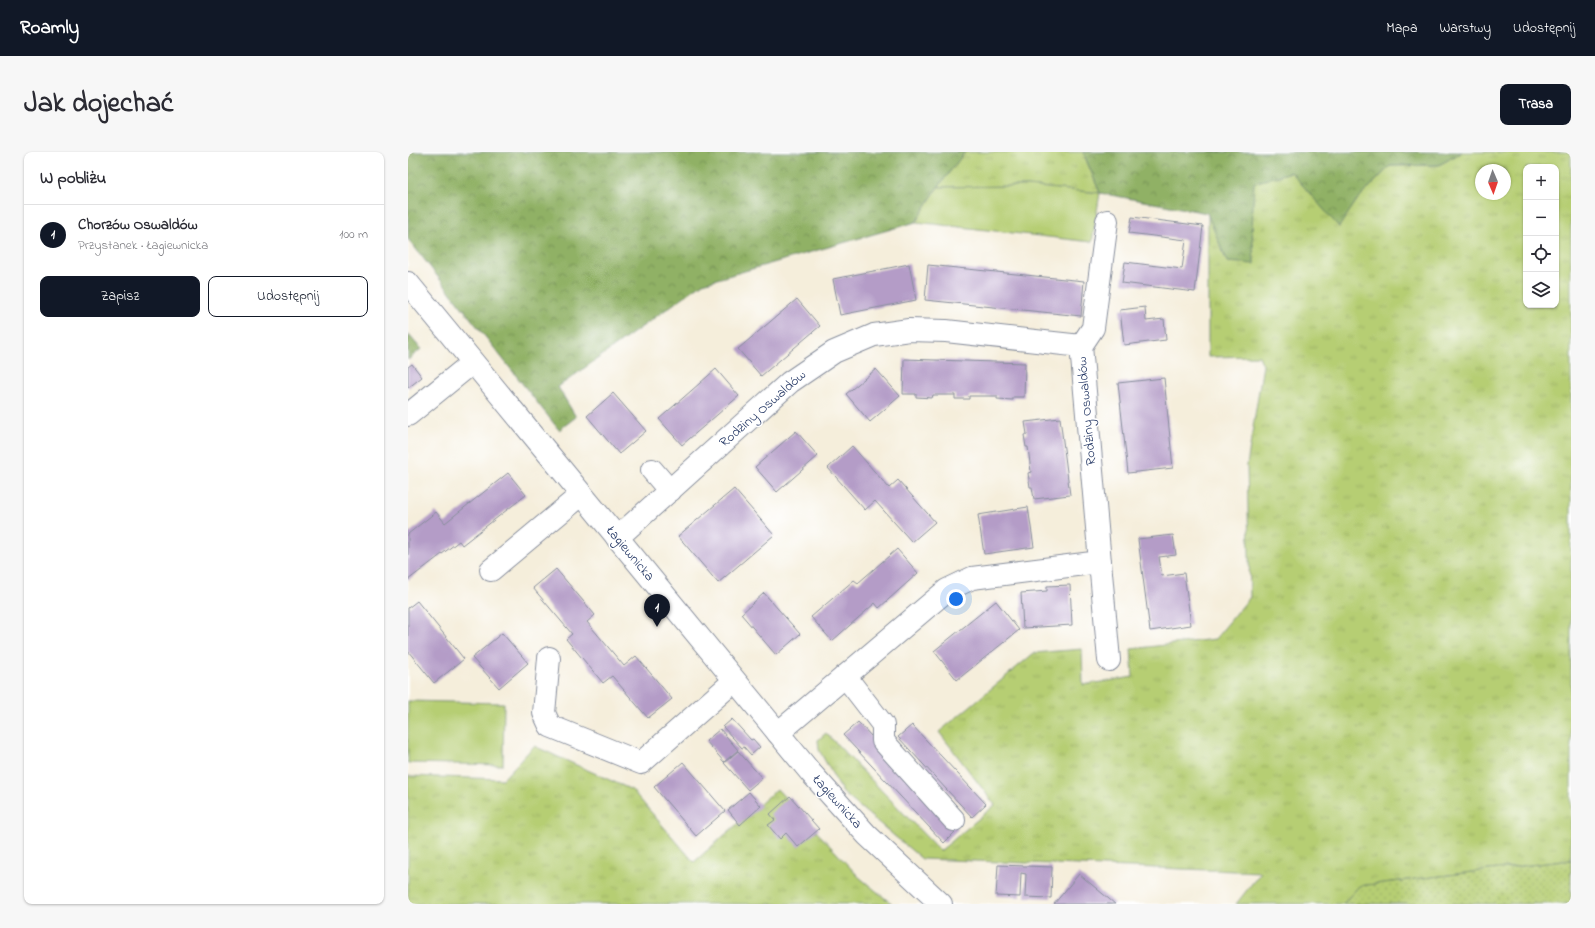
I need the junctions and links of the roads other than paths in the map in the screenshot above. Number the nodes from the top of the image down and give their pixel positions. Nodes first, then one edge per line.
1 (1107, 221) dead end
2 (408, 283) edge
3 (1081, 346) junction
4 (472, 363) junction
5 (408, 415) edge
6 (652, 470) dead end
7 (670, 491) junction
8 (581, 495) junction
9 (617, 538) junction
10 (1100, 562) junction
11 (490, 570) dead end
12 (549, 658) dead end
13 (1110, 660) dead end
14 (845, 676) junction
15 (734, 681) junction
16 (778, 733) junction
17 (954, 820) dead end
18 (941, 904) edge

1 - 3 street
2 - 4 street, Łagiewnicka
3 - 7 street, Rodziny Oswaldów
3 - 10 street, Rodziny Oswaldów
4 - 5 street
4 - 8 street, Łagiewnicka
6 - 7 street
7 - 9 street, Rodziny Oswaldów
8 - 9 street, Łagiewnicka
8 - 11 street
9 - 15 street, Łagiewnicka
10 - 13 street, Rodziny Oswaldów
10 - 14 street
12 - 15 street
14 - 16 street
14 - 17 street
15 - 16 street, Łagiewnicka
16 - 18 street, Łagiewnicka

